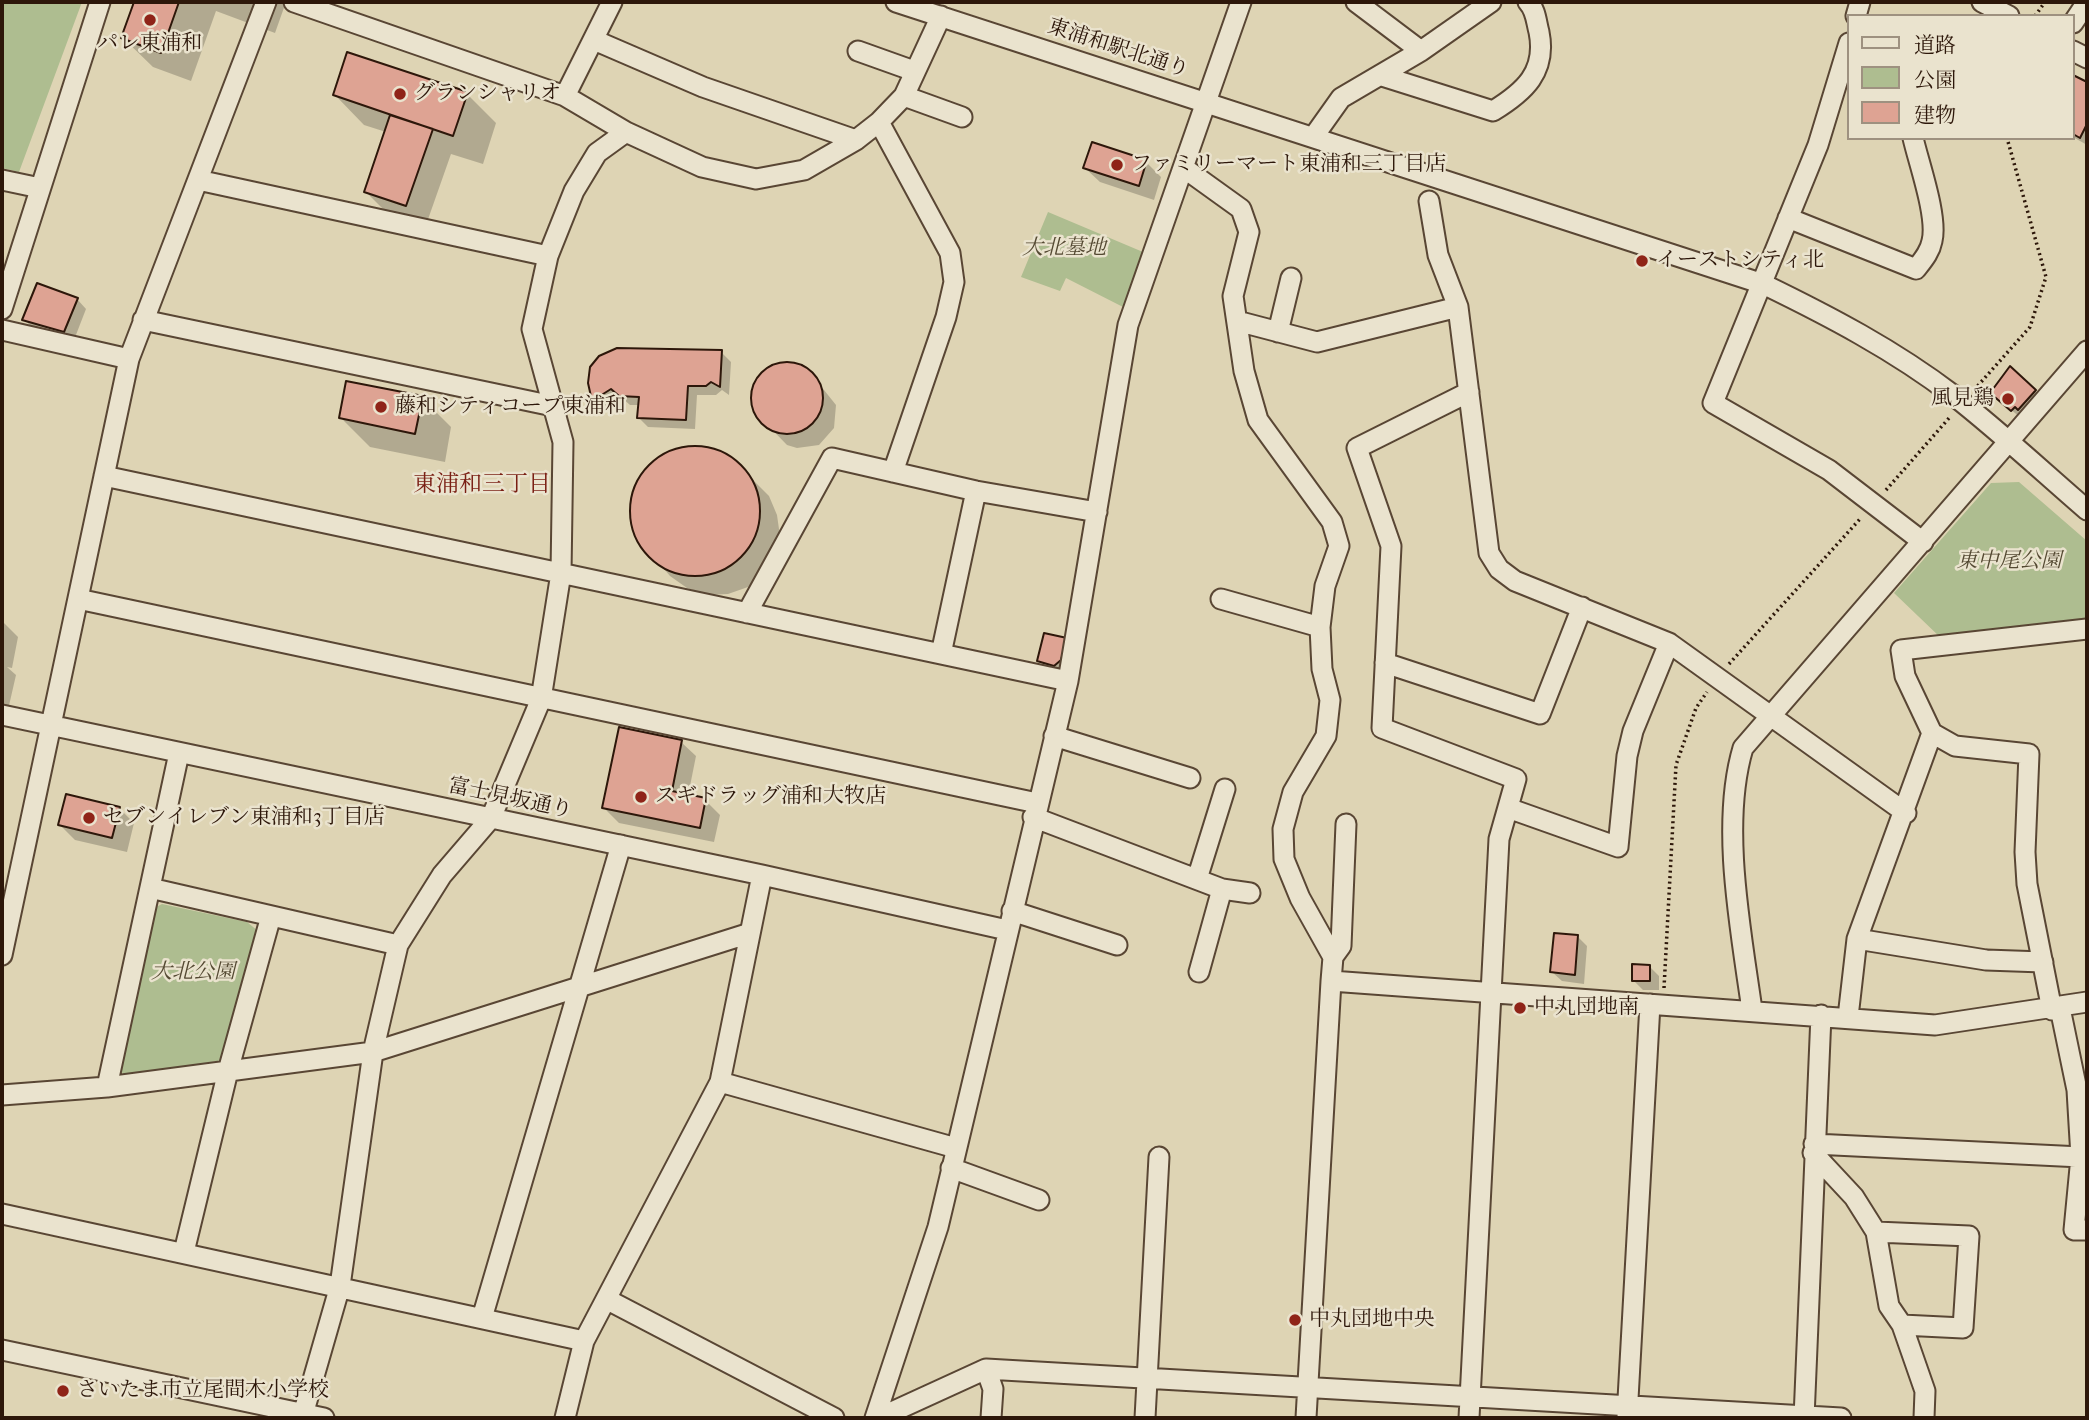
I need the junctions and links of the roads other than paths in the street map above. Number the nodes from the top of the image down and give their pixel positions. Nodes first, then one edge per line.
1 (100, 2) edge
2 (265, 2) edge
3 (294, 2) edge
4 (895, 2) edge
5 (1241, 2) edge
6 (1356, 2) edge
7 (1491, 2) edge
8 (1528, 2) edge
9 (1982, 2) edge
10 (2087, 2) edge
11 (605, 4) edge
12 (2005, 14) edge
13 (941, 16) junction
14 (2075, 20) edge
15 (594, 40) junction
16 (858, 51) dead end
17 (1421, 51) junction
18 (1848, 52) edge
19 (914, 71) junction
20 (1382, 76) junction
21 (565, 96) junction
22 (904, 96) junction
23 (1208, 102) junction
24 (962, 117) dead end
25 (879, 122) junction
26 (626, 132) junction
27 (1314, 136) junction
28 (1913, 140) edge
29 (856, 141) junction
30 (1184, 168) junction
31 (2, 180) edge
32 (198, 180) junction
33 (40, 188) junction
34 (1429, 201) dead end
35 (1788, 218) junction
36 (548, 256) junction
37 (1291, 278) dead end
38 (1763, 284) junction
39 (1458, 307) junction
40 (2, 309) edge
41 (143, 320) junction
42 (1237, 321) junction
43 (2, 330) edge
44 (1278, 332) junction
45 (2087, 351) edge
46 (129, 359) junction
47 (1469, 392) junction
48 (553, 406) junction
49 (2009, 443) junction
50 (893, 472) junction
51 (104, 476) junction
52 (976, 491) junction
53 (2087, 510) edge
54 (1097, 512) junction
55 (1923, 542) junction
56 (561, 573) junction
57 (78, 599) junction
58 (1220, 599) dead end
59 (1581, 607) junction
60 (747, 612) junction
61 (1320, 627) junction
62 (2087, 629) edge
63 (1669, 642) junction
64 (941, 654) junction
65 (1385, 663) junction
66 (1068, 681) junction
67 (541, 699) junction
68 (2, 715) edge
69 (1772, 715) junction
70 (51, 725) junction
71 (1933, 733) junction
72 (1054, 736) junction
73 (179, 753) junction
74 (1190, 778) dead end
75 (1226, 789) dead end
76 (1508, 808) junction
77 (1035, 810) junction
78 (1906, 813) junction
79 (491, 818) junction
80 (1346, 824) dead end
81 (621, 845) junction
82 (762, 875) junction
83 (1196, 879) junction
84 (150, 888) junction
85 (1222, 889) junction
86 (1250, 893) dead end
87 (1012, 911) junction
88 (271, 916) junction
89 (1007, 930) junction
90 (750, 933) junction
91 (1857, 939) junction
92 (398, 945) junction
93 (1117, 945) dead end
94 (2, 955) edge
95 (1333, 957) junction
96 (2043, 962) junction
97 (1199, 972) dead end
98 (1331, 981) junction
99 (579, 989) junction
100 (1490, 992) junction
101 (2087, 1002) edge
102 (1657, 1004) junction
103 (2056, 1009) junction
104 (1752, 1010) junction
105 (1821, 1015) junction
106 (1849, 1017) junction
107 (373, 1052) junction
108 (228, 1071) junction
109 (719, 1082) junction
110 (107, 1087) junction
111 (2082, 1089) edge
112 (2, 1095) edge
113 (956, 1148) junction
114 (1814, 1149) junction
115 (1159, 1157) dead end
116 (2081, 1157) junction
117 (951, 1168) junction
118 (1040, 1200) dead end
119 (2, 1214) edge
120 (2087, 1230) edge
121 (1876, 1232) junction
122 (184, 1252) junction
123 (340, 1286) junction
124 (606, 1299) junction
125 (482, 1318) junction
126 (1902, 1325) junction
127 (584, 1341) junction
128 (2, 1350) edge
129 (986, 1369) junction
130 (1147, 1377) junction
131 (1308, 1386) junction
132 (1471, 1396) junction
133 (1628, 1412) edge
134 (303, 1416) edge
135 (885, 1417) edge
136 (324, 1418) edge
137 (565, 1418) edge
138 (834, 1418) edge
139 (991, 1418) edge
140 (1145, 1418) edge
141 (1306, 1418) edge
142 (1469, 1418) edge
143 (1804, 1418) edge
144 (1841, 1418) edge
145 (1924, 1418) edge

1 - 33 street
2 - 32 street
3 - 21 street
4 - 13 street, 東浦和駅北通り
5 - 23 street
6 - 17 street
7 - 17 street
8 - 20 street
9 - 12 street
10 - 14 street
11 - 15 street
13 - 19 street
13 - 23 street, 東浦和駅北通り
15 - 21 street
15 - 29 street
16 - 19 street
17 - 20 street
18 - 35 street
19 - 22 street
20 - 27 street
21 - 26 street
22 - 24 street
22 - 25 street
23 - 27 street, 東浦和駅北通り
23 - 30 street
25 - 29 street
25 - 50 street
26 - 29 street
26 - 36 street
27 - 38 street, 東浦和駅北通り
28 - 35 street
30 - 42 street
30 - 54 street
31 - 33 street
32 - 36 street
32 - 41 street
33 - 40 street
34 - 39 street
35 - 38 street
36 - 48 street
37 - 44 street
38 - 49 street, 東浦和駅北通り
38 - 55 street
39 - 44 street
39 - 47 street
41 - 46 street
41 - 48 street
42 - 44 street
42 - 61 street
43 - 46 street
45 - 49 street
46 - 51 street
47 - 59 street
47 - 65 street
48 - 56 street
49 - 53 street, 東浦和駅北通り
49 - 55 street
50 - 52 street
50 - 60 street
51 - 56 street
51 - 57 street
52 - 54 street
52 - 64 street
54 - 66 street
55 - 69 street
56 - 60 street
56 - 67 street
57 - 67 street
57 - 70 street
58 - 61 street
59 - 63 street
59 - 65 street
60 - 64 street
61 - 95 street
62 - 71 street
63 - 69 street
63 - 76 street
64 - 66 street
65 - 76 street
66 - 72 street
67 - 77 street
67 - 79 street
68 - 70 street, 富士見坂通り
69 - 78 street
69 - 104 street
70 - 73 street, 富士見坂通り
70 - 94 street
71 - 78 street
71 - 96 street
72 - 74 street
72 - 77 street
73 - 79 street, 富士見坂通り
73 - 84 street
75 - 83 street
76 - 100 street
77 - 83 street
77 - 87 street
78 - 91 street
79 - 81 street, 富士見坂通り
79 - 92 street
80 - 95 street
81 - 82 street, 富士見坂通り
81 - 99 street
82 - 89 street, 富士見坂通り
82 - 90 street
83 - 85 street
84 - 88 street
84 - 110 street
85 - 86 street
85 - 97 street
87 - 89 street
87 - 93 street
88 - 92 street
88 - 108 street
89 - 113 street
90 - 99 street
90 - 109 street
91 - 96 street
91 - 106 street
92 - 107 street
95 - 98 street
96 - 103 street
98 - 100 street
98 - 131 street
99 - 107 street
99 - 125 street
100 - 102 street
100 - 132 street
101 - 103 street
102 - 104 street
102 - 133 street
103 - 106 street
103 - 111 street
104 - 105 street
105 - 106 street
105 - 114 street
107 - 108 street
107 - 123 street
108 - 110 street
108 - 122 street
109 - 113 street
109 - 124 street
110 - 112 street
111 - 116 street
113 - 117 street
114 - 116 street
114 - 121 street
114 - 143 street
115 - 130 street
116 - 120 street
117 - 118 street
117 - 135 street
119 - 122 street
121 - 126 street
121 - 126 street
122 - 123 street
123 - 125 street
123 - 134 street
124 - 127 street
124 - 138 street
125 - 127 street
126 - 145 street
127 - 137 street
128 - 134 street
129 - 130 street
129 - 135 street
129 - 139 street
130 - 131 street
130 - 140 street
131 - 132 street
131 - 141 street
132 - 133 street
132 - 142 street
133 - 143 street
134 - 136 street
143 - 144 street

